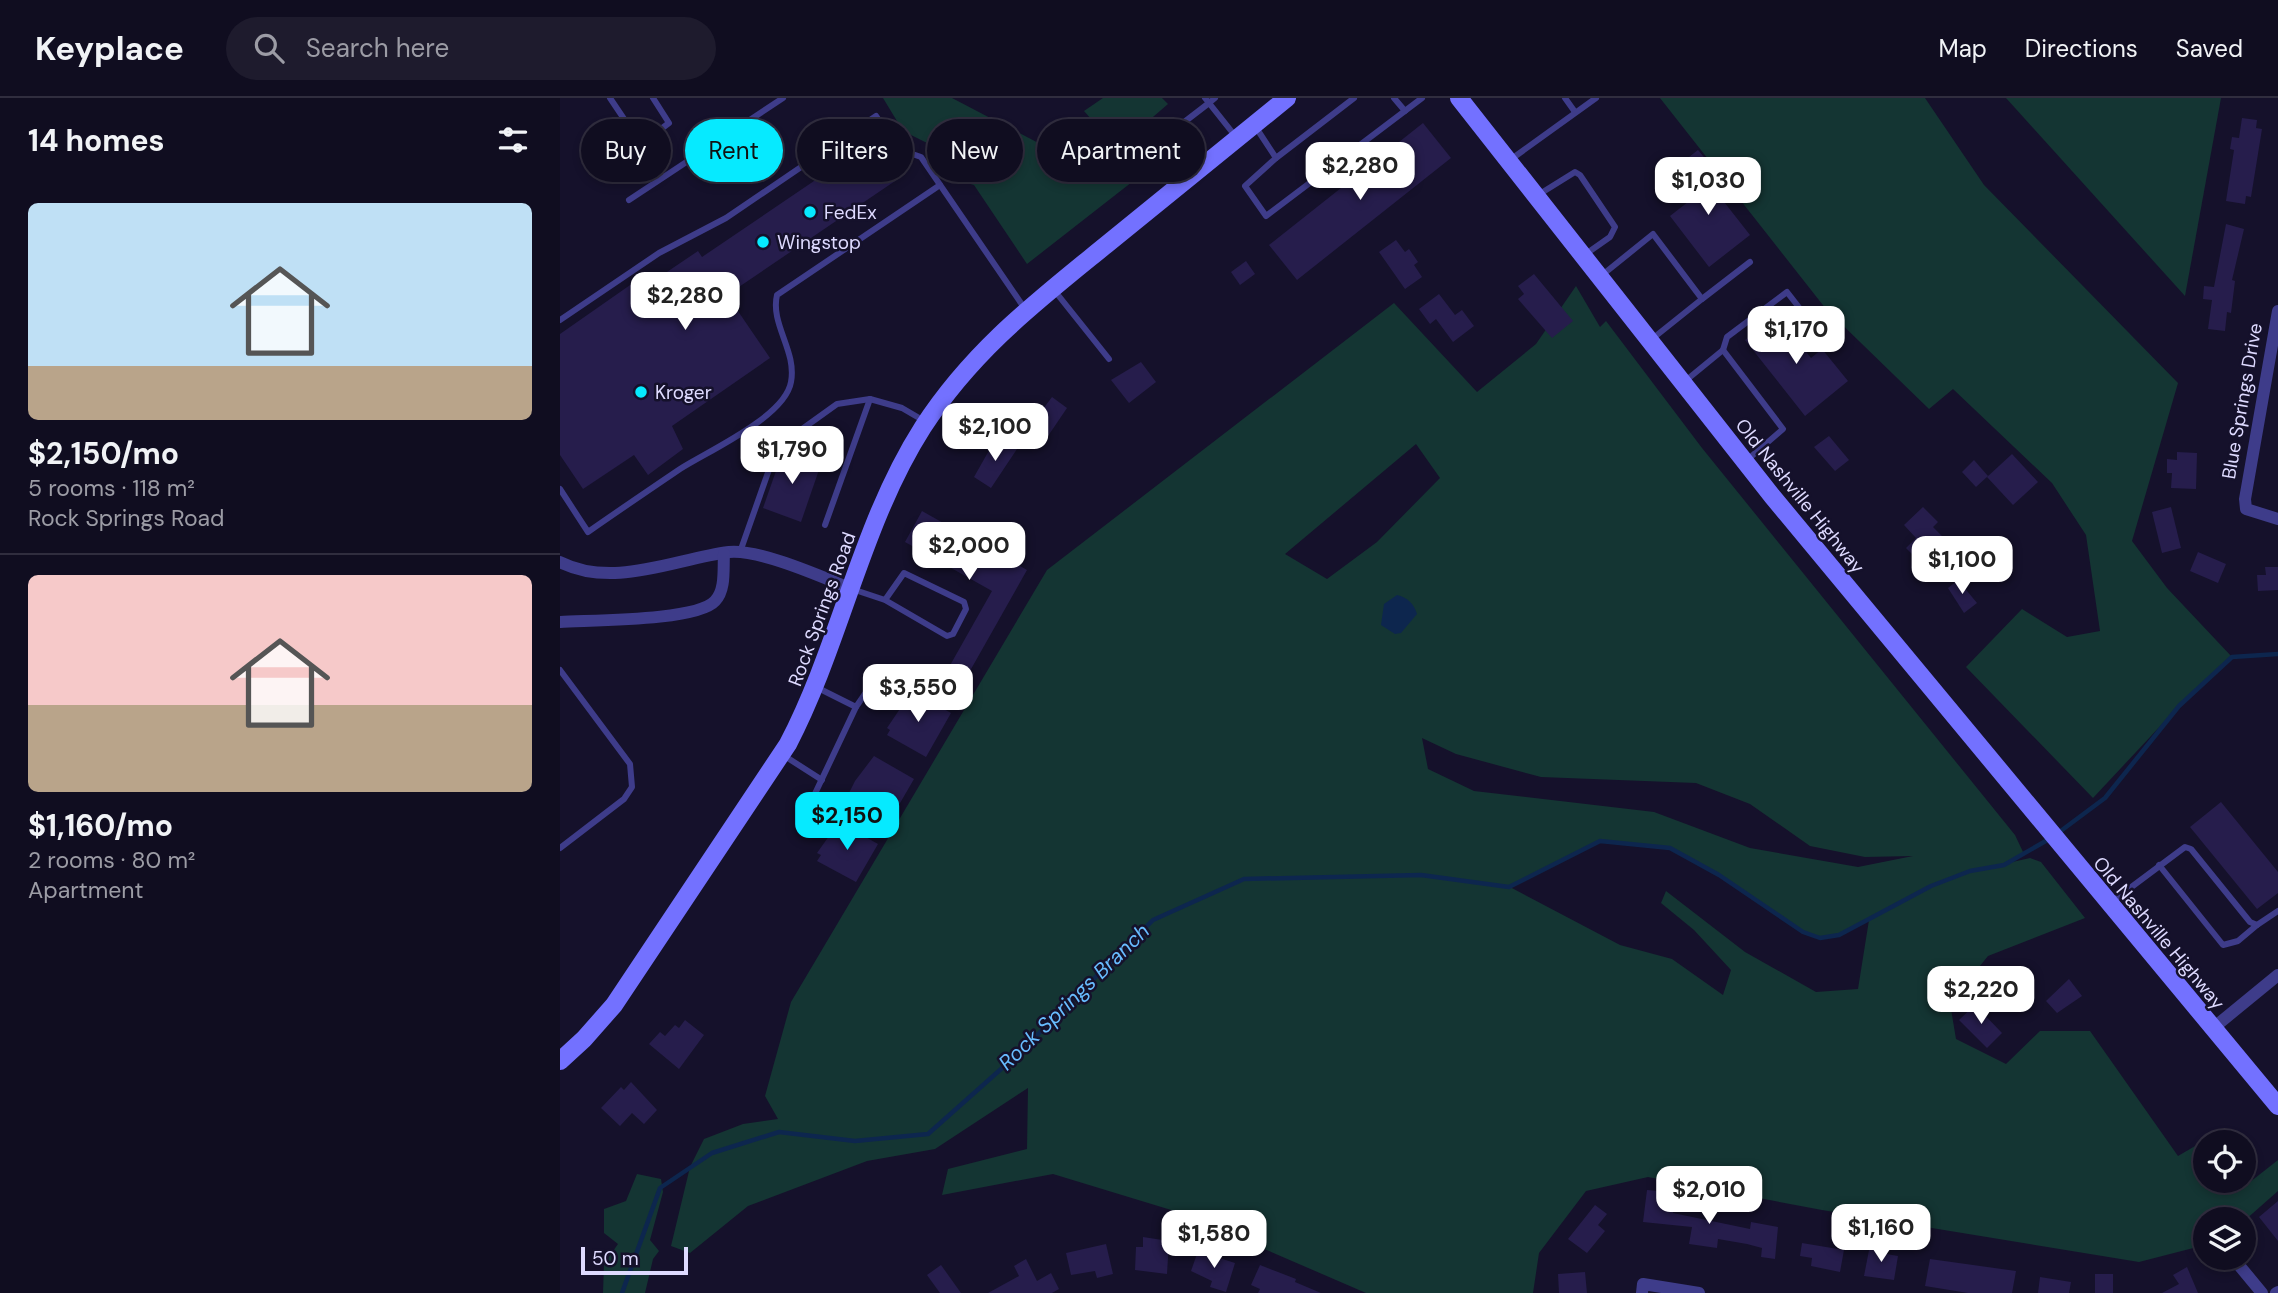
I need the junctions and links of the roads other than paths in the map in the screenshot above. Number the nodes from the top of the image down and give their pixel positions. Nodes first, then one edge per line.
1 (610, 98) edge
2 (653, 98) edge
3 (782, 98) edge
4 (1215, 98) edge
5 (1287, 98) edge
6 (1354, 98) edge
7 (1394, 98) edge
8 (1422, 98) edge
9 (1459, 98) edge
10 (1565, 98) edge
11 (1595, 98) edge
12 (1207, 101) edge
13 (1405, 111) junction
14 (1576, 112) junction
15 (624, 119) edge
16 (666, 119) edge
17 (1186, 119) edge
18 (1254, 125) junction
19 (1237, 139) junction
20 (1276, 158) junction
21 (1508, 161) junction
22 (671, 172) edge
23 (656, 182) edge
24 (940, 185) junction
25 (1536, 196) junction
26 (629, 200) dead end
27 (1582, 256) junction
28 (1750, 262) dead end
29 (1599, 277) junction
30 (1053, 289) junction
31 (1702, 299) junction
32 (1025, 310) junction
33 (2278, 310) edge
34 (560, 320) edge
35 (1649, 341) junction
36 (1829, 346) dead end
37 (1723, 350) junction
38 (1109, 359) dead end
39 (1682, 383) junction
40 (870, 399) junction
41 (926, 422) junction
42 (1745, 462) junction
43 (560, 489) edge
44 (2278, 519) edge
45 (825, 525) dead end
46 (724, 554) junction
47 (739, 554) junction
48 (560, 562) edge
49 (852, 589) junction
50 (885, 600) junction
51 (560, 622) edge
52 (560, 670) edge
53 (873, 682) dead end
54 (816, 687) junction
55 (856, 707) junction
56 (781, 754) junction
57 (822, 780) junction
58 (803, 819) dead end
59 (560, 848) edge
60 (2159, 865) junction
61 (2109, 905) junction
62 (2278, 911) edge
63 (2257, 925) junction
64 (2278, 975) edge
65 (2212, 1029) junction
66 (560, 1061) edge
67 (2278, 1106) edge
68 (2243, 1270) edge
69 (1642, 1293) edge
70 (1699, 1293) edge
71 (2262, 1293) edge

1 - 15 lane
2 - 16 lane
3 - 22 lane
4 - 12 lane
5 - 18 main road, Rock Springs Road
6 - 20 lane
7 - 13 lane
8 - 13 lane
9 - 21 main road, Old Nashville Highway
10 - 14 lane
11 - 14 lane
12 - 17 lane
12 - 19 lane
13 - 20 lane
14 - 21 lane
18 - 19 main road, Rock Springs Road
18 - 20 lane
19 - 30 main road, Rock Springs Road
21 - 25 main road, Old Nashville Highway
23 - 26 lane
24 - 32 lane
24 - 34 lane
24 - 43 lane
25 - 27 main road, Old Nashville Highway
25 - 27 lane
27 - 29 main road, Old Nashville Highway
28 - 31 lane
29 - 31 lane
29 - 35 main road, Old Nashville Highway
30 - 32 main road, Rock Springs Road
30 - 38 lane
31 - 35 lane
32 - 41 main road, Rock Springs Road
33 - 44 street, Blue Springs Drive
35 - 39 main road, Old Nashville Highway
36 - 37 lane
37 - 39 lane
37 - 42 lane
39 - 42 main road, Old Nashville Highway
40 - 41 lane
40 - 45 lane
40 - 47 lane
41 - 49 main road, Rock Springs Road
42 - 61 main road, Old Nashville Highway
46 - 47 street
46 - 48 street
46 - 51 street
47 - 49 street
49 - 50 lane
49 - 54 main road, Rock Springs Road
50 - 50 lane
52 - 59 lane
53 - 55 lane
54 - 55 lane
54 - 56 main road, Rock Springs Road
55 - 57 lane
56 - 57 lane
56 - 66 main road, Rock Springs Road
57 - 58 lane
60 - 61 lane
60 - 63 lane
60 - 63 lane
61 - 65 main road, Old Nashville Highway
62 - 63 lane
64 - 65 street
65 - 67 main road, Old Nashville Highway
68 - 71 street
69 - 70 street

